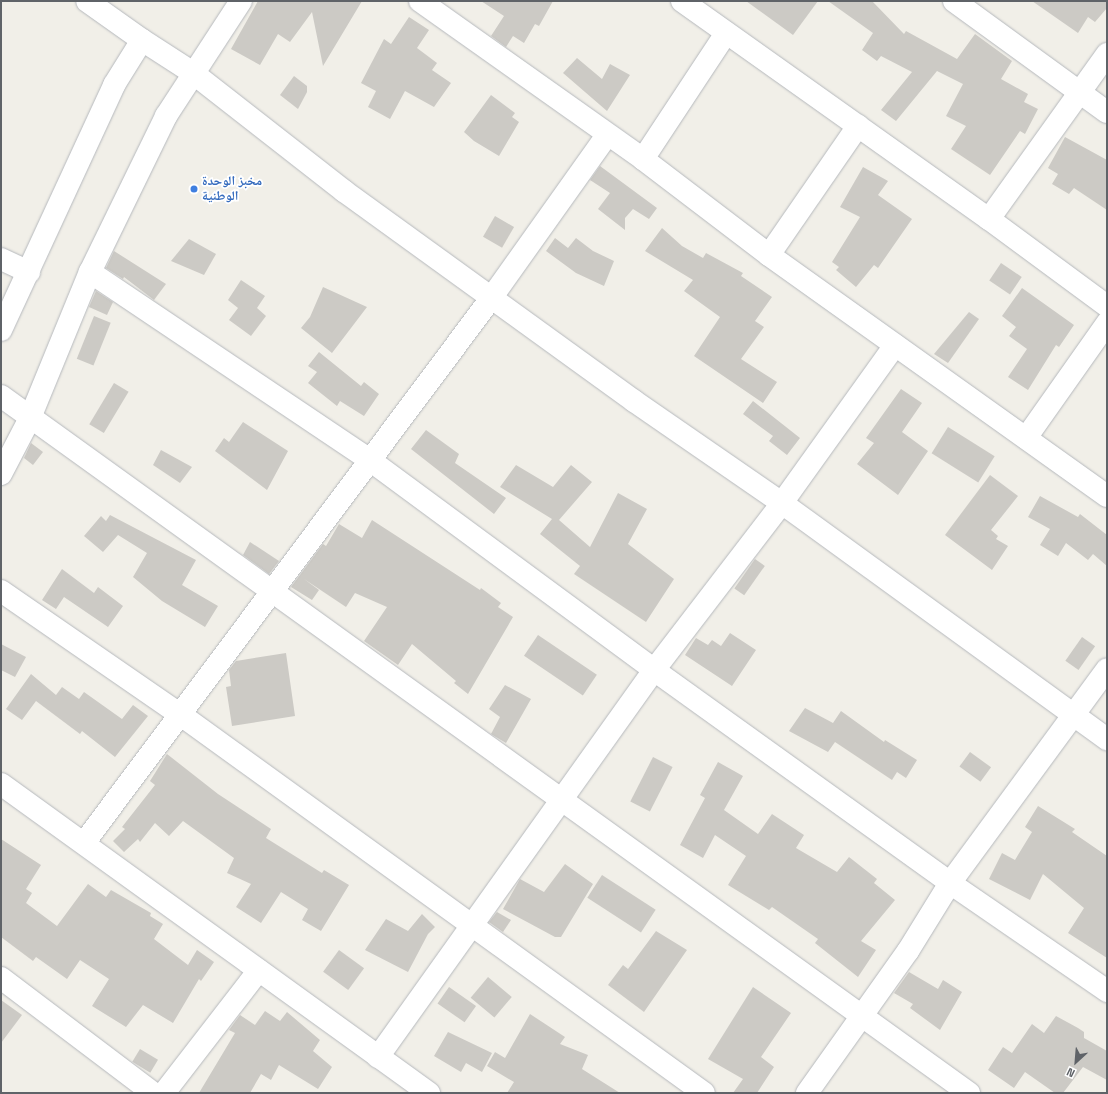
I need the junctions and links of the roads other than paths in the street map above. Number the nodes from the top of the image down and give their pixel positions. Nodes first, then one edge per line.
1 (87, 1) edge
2 (241, 1) edge
3 (420, 1) edge
4 (954, 1) edge
5 (694, 4) edge
6 (726, 33) junction
7 (142, 40) junction
8 (1107, 54) edge
9 (193, 73) junction
10 (1079, 93) junction
11 (1107, 112) edge
12 (858, 126) junction
13 (607, 135) junction
14 (643, 159) junction
15 (989, 219) junction
16 (769, 255) junction
17 (1, 260) edge
18 (29, 272) junction
19 (90, 272) junction
20 (492, 298) junction
21 (1107, 306) edge
22 (1107, 323) edge
23 (1, 330) edge
24 (895, 345) junction
25 (1, 396) edge
26 (30, 418) junction
27 (1026, 438) junction
28 (371, 461) junction
29 (1, 474) edge
30 (1107, 496) edge
31 (782, 503) junction
32 (1, 592) edge
33 (273, 593) junction
34 (1107, 669) edge
35 (654, 670) junction
36 (1073, 715) junction
37 (181, 716) junction
38 (1107, 739) edge
39 (1, 784) edge
40 (562, 799) junction
41 (84, 843) junction
42 (950, 883) junction
43 (472, 926) junction
44 (259, 970) junction
45 (1, 978) edge
46 (1107, 991) edge
47 (862, 1015) junction
48 (378, 1057) junction
49 (154, 1093) edge
50 (164, 1093) edge
51 (429, 1093) edge
52 (704, 1093) edge
53 (807, 1093) edge
54 (970, 1093) edge

1 - 7 street
2 - 9 street
3 - 13 street
4 - 10 street
5 - 6 street
6 - 12 street
6 - 14 street
7 - 9 street
7 - 18 street
8 - 10 street
9 - 19 street
9 - 20 street
10 - 11 street
10 - 15 street
12 - 15 street
12 - 16 street
13 - 14 street
13 - 20 street
14 - 16 street
15 - 21 street
16 - 24 street
17 - 18 street
18 - 23 street
19 - 26 street
19 - 28 street
20 - 28 street
20 - 31 street
22 - 27 street
24 - 27 street
24 - 31 street
25 - 26 street
26 - 29 street
26 - 33 street
27 - 30 street
28 - 33 street
28 - 35 street
31 - 35 street
31 - 36 street
32 - 37 street
33 - 37 street
33 - 40 street
34 - 36 street
35 - 40 street
35 - 42 street
36 - 38 street
36 - 42 street
37 - 41 street
37 - 43 street
39 - 41 street
40 - 43 street
40 - 47 street
41 - 44 street
42 - 46 street
42 - 47 street
43 - 48 street
43 - 52 street
44 - 48 street
44 - 50 street
45 - 49 street
47 - 53 street
47 - 54 street
48 - 51 street

